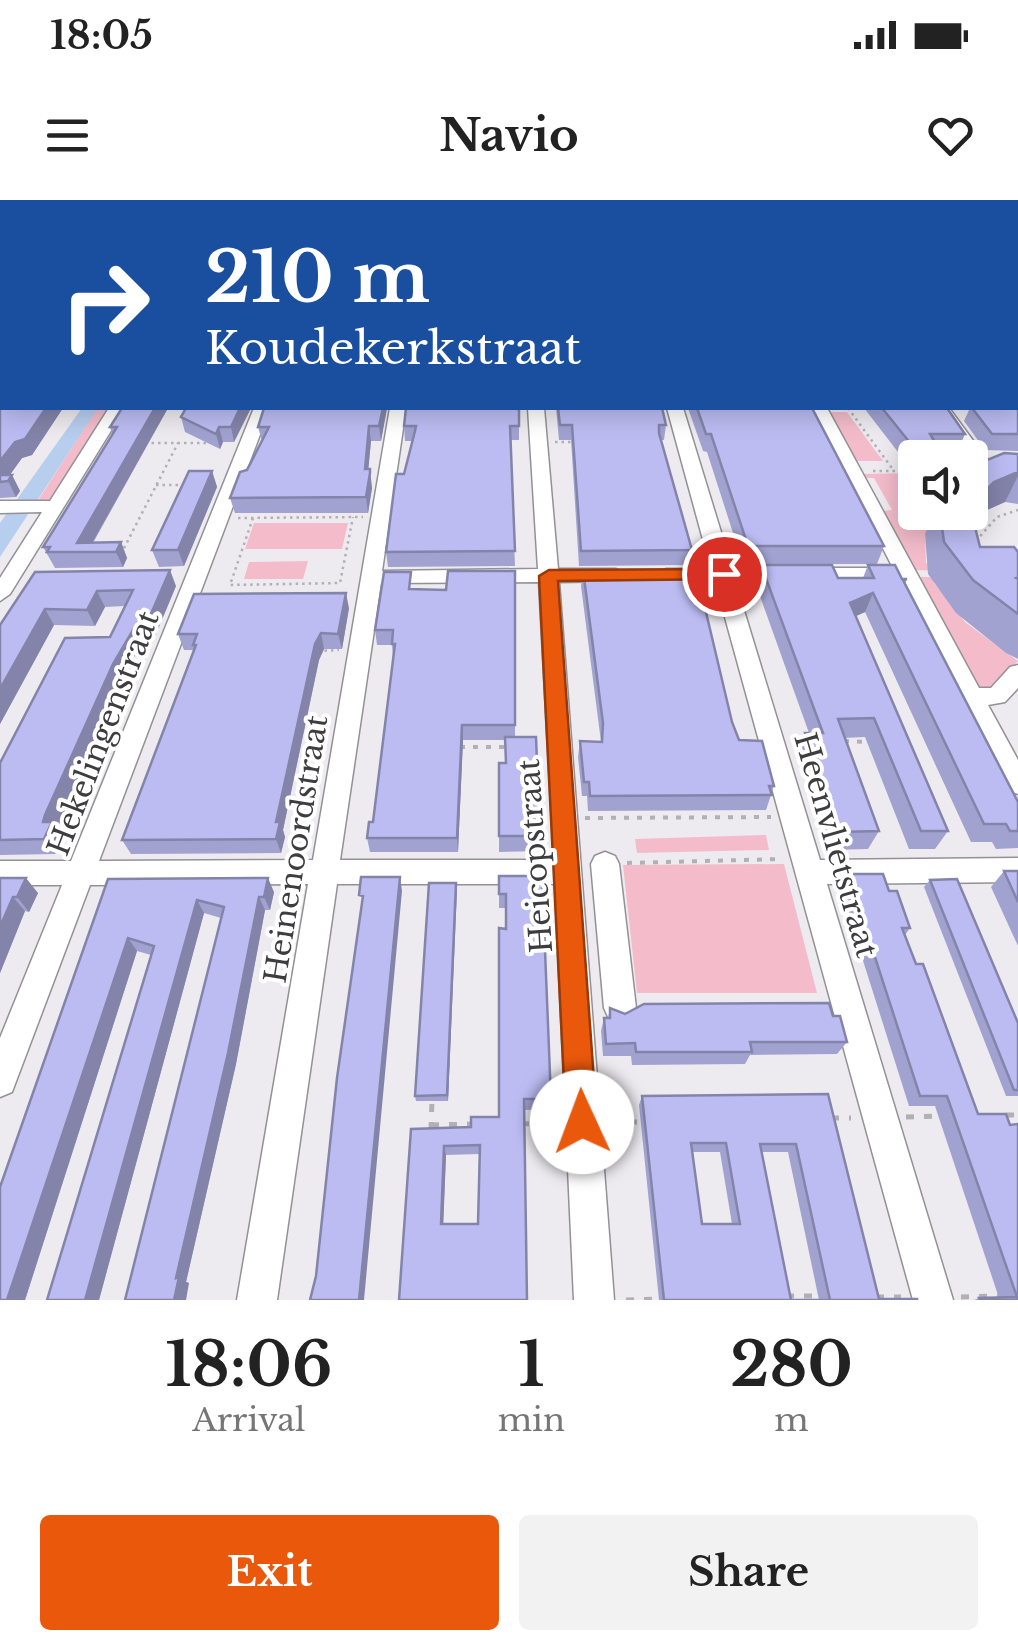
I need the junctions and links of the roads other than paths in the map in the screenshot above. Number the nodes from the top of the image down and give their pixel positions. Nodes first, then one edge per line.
1 (116, 410) edge
2 (261, 410) edge
3 (398, 410) edge
4 (536, 410) edge
5 (676, 410) edge
6 (820, 410) edge
7 (942, 410) edge
8 (964, 440) edge
9 (48, 506) junction
10 (4, 507) edge
11 (724, 574) junction
12 (906, 574) junction
13 (549, 576) junction
14 (373, 577) junction
15 (14, 583) edge
16 (1018, 673) edge
17 (970, 697) junction
18 (1018, 784) edge
19 (807, 862) junction
20 (605, 864) road end
21 (1018, 870) edge
22 (84, 872) junction
23 (326, 872) junction
24 (569, 872) junction
25 (0, 873) edge
26 (620, 1008) edge
27 (0, 1080) edge
28 (933, 1299) edge
29 (257, 1300) edge
30 (594, 1300) edge

1 - 9 street
2 - 22 street, Hekelingenstraat
3 - 14 street, Heinenoordstraat
4 - 13 street, Heicopstraat
5 - 11 street, Heenvlietstraat
6 - 12 street
7 - 8 street
9 - 10 street
9 - 15 street
11 - 12 street
11 - 13 street
11 - 19 street, Heenvlietstraat
12 - 17 street
13 - 14 street
13 - 24 street, Heicopstraat
14 - 23 street, Heinenoordstraat
16 - 17 street
17 - 18 street
19 - 21 street
19 - 28 street, Heenvlietstraat
20 - 26 street
22 - 23 street
22 - 25 street
22 - 27 street, Hekelingenstraat
23 - 24 street
23 - 29 street, Heinenoordstraat
24 - 30 street, Heicopstraat

